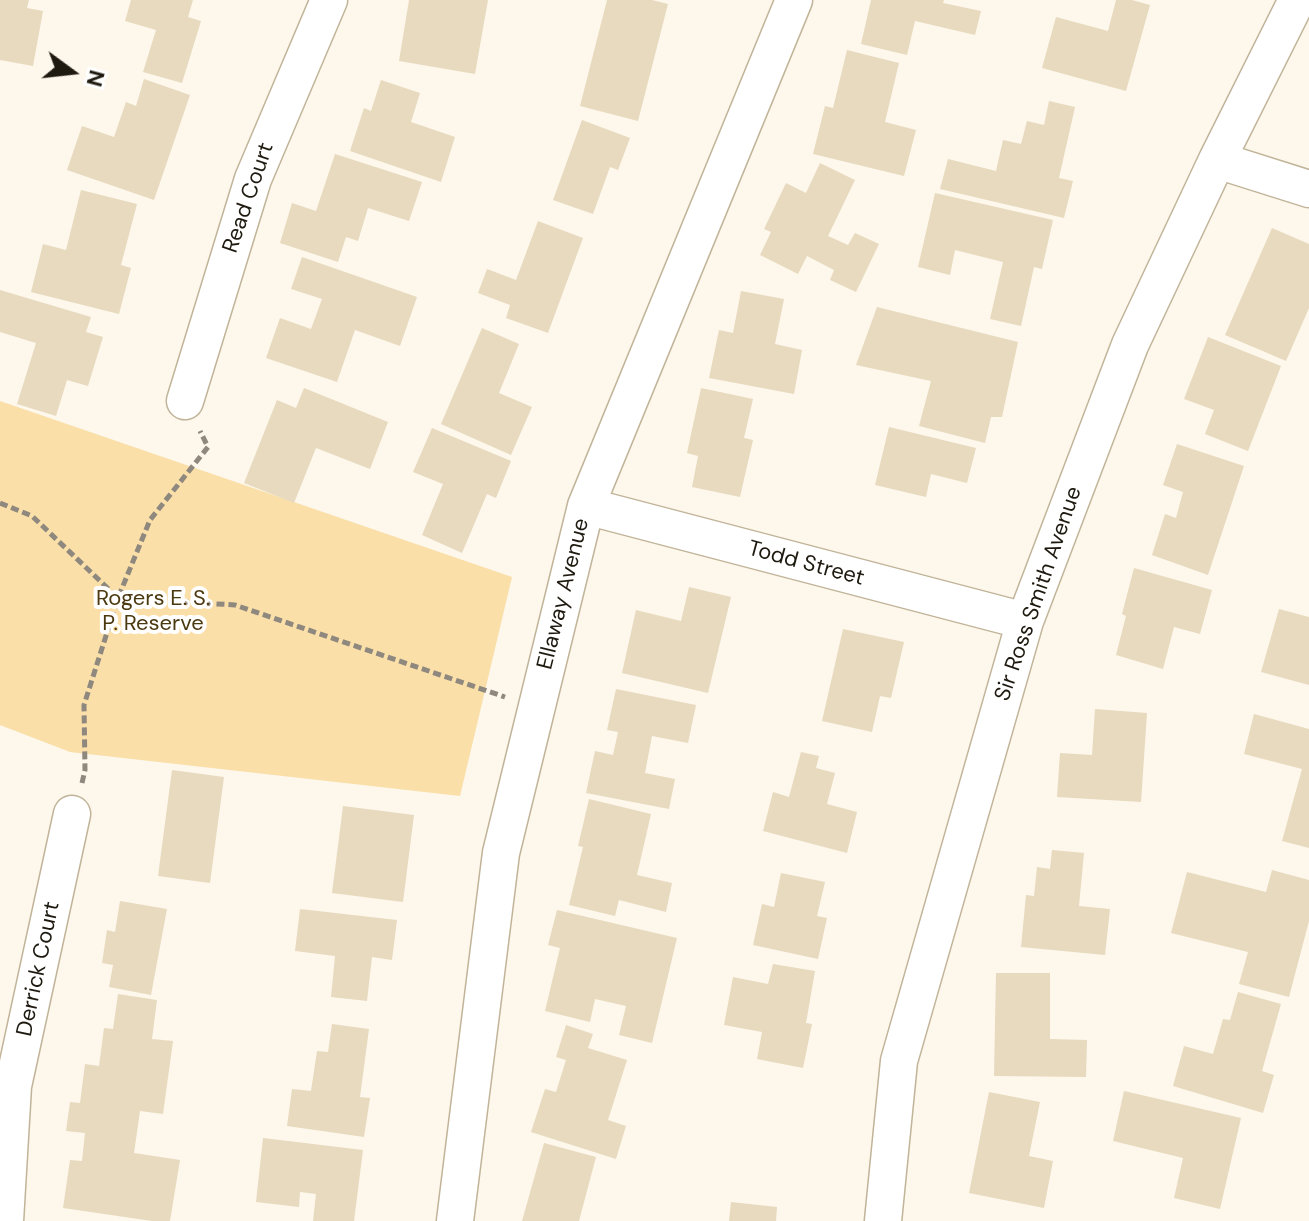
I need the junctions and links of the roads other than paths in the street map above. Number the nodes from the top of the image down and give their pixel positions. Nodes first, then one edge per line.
1 (329, 0) edge
2 (794, 0) edge
3 (1297, 0) edge
4 (1217, 160) junction
5 (1309, 189) edge
6 (185, 401) road end
7 (586, 506) junction
8 (1025, 621) junction
9 (72, 814) road end
10 (5, 1221) edge
11 (455, 1221) edge
12 (883, 1221) edge

1 - 6 street, Read Court
2 - 7 street, Ellaway Avenue
3 - 4 street, Sir Ross Smith Avenue
4 - 5 street
4 - 8 street, Sir Ross Smith Avenue
7 - 8 street, Todd Street
7 - 11 street, Ellaway Avenue
8 - 12 street, Sir Ross Smith Avenue
9 - 10 street, Derrick Court

